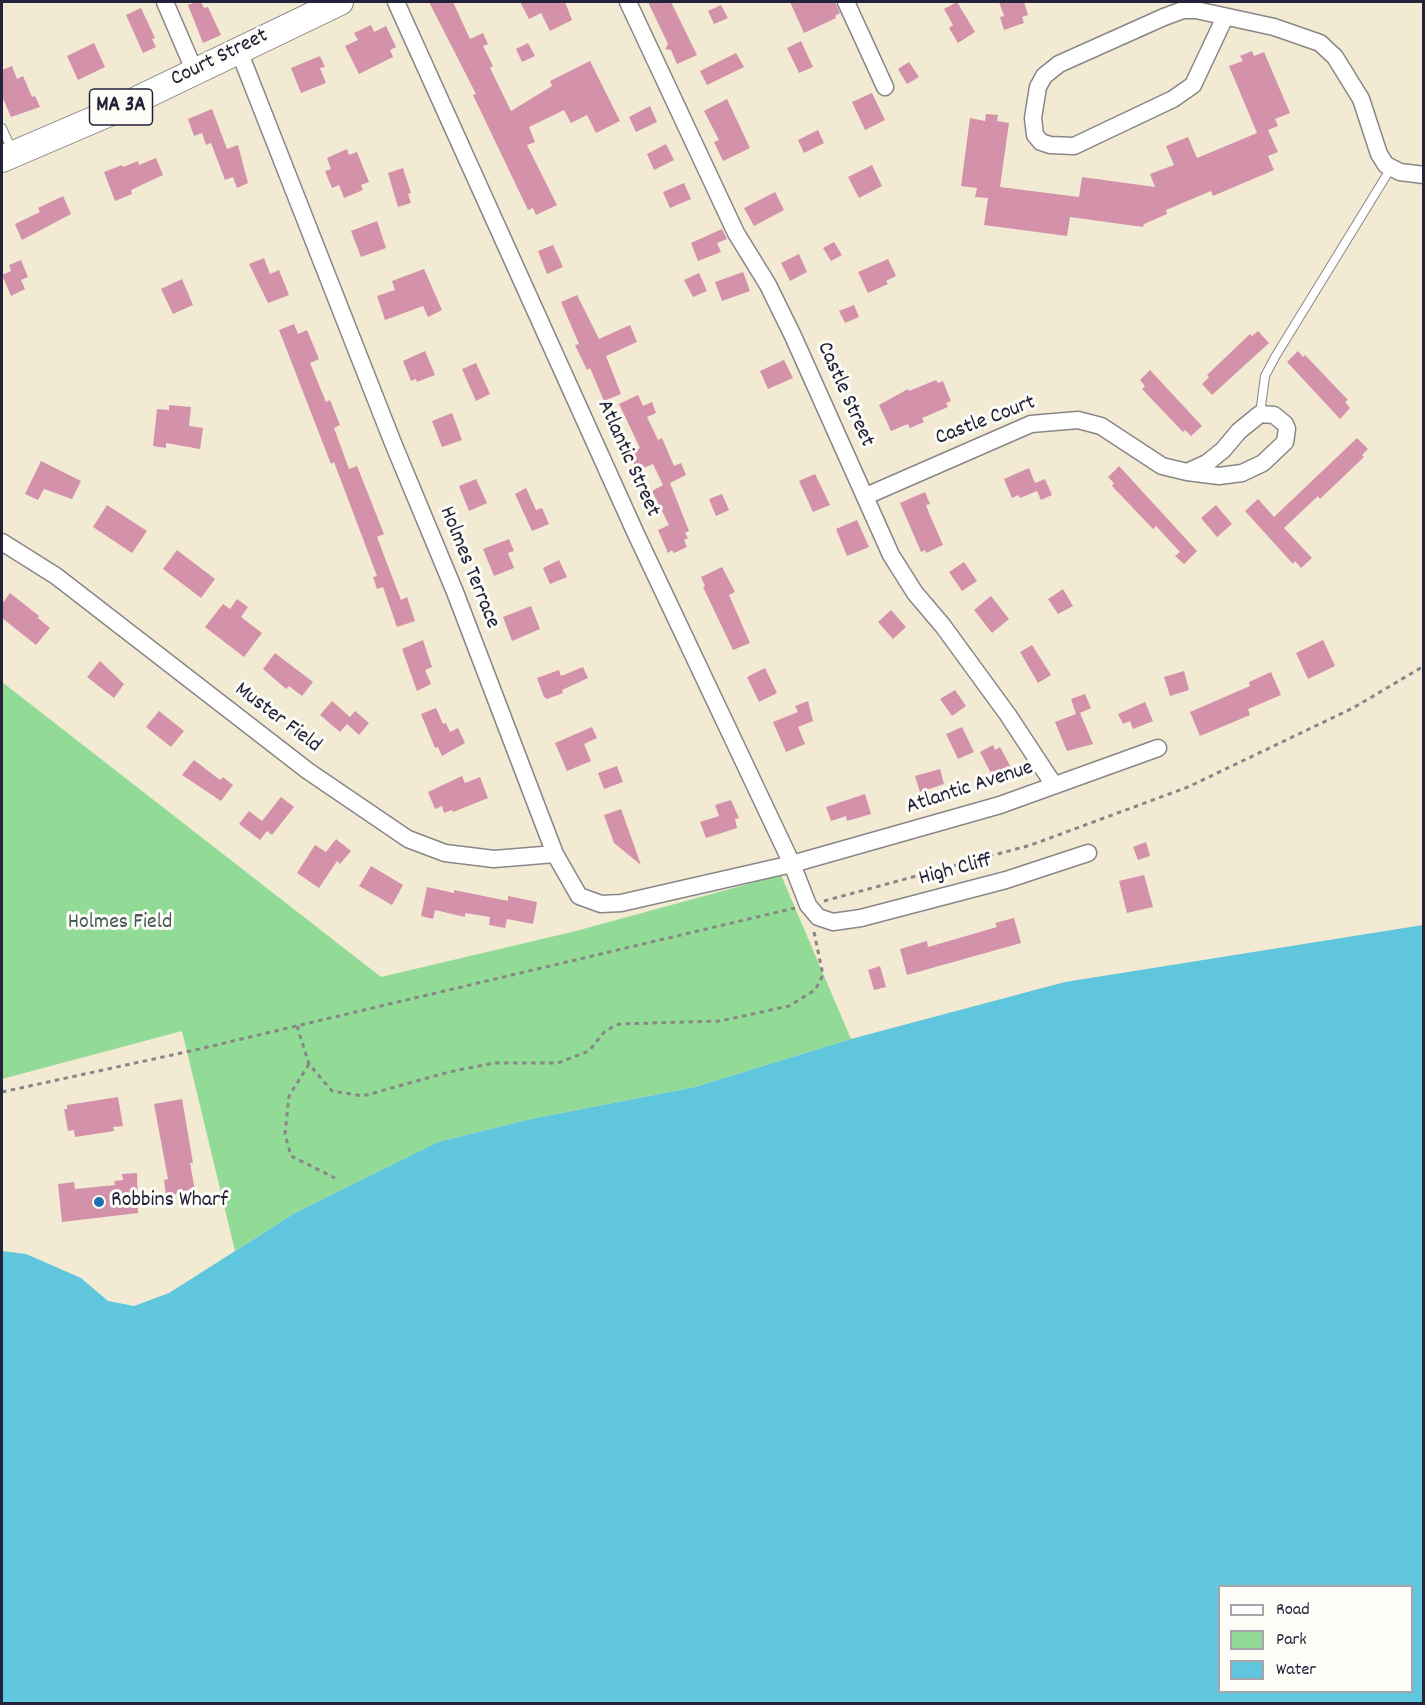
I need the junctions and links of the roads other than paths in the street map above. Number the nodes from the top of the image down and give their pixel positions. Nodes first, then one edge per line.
1 (165, 2) edge
2 (340, 2) edge
3 (396, 2) edge
4 (628, 2) edge
5 (846, 2) edge
6 (1225, 17) junction
7 (239, 51) junction
8 (195, 72) junction
9 (885, 87) dead end
10 (2, 128) edge
11 (7, 156) edge
12 (1391, 168) junction
13 (1424, 175) edge
14 (1260, 414) junction
15 (1187, 472) junction
16 (866, 496) junction
17 (2, 542) edge
18 (1158, 748) dead end
19 (1054, 785) junction
20 (1088, 853) dead end
21 (555, 854) junction
22 (792, 864) junction
23 (808, 905) joint

1 - 8 street
2 - 7 main road, Court Street / MA 3A
3 - 22 street, Atlantic Street
4 - 16 street, Castle Street
5 - 9 street
6 - 6 street
6 - 12 street
7 - 8 main road, Court Street / MA 3A
7 - 21 street, Holmes Terrace
8 - 11 main road, Court Street / MA 3A
10 - 11 lane
12 - 13 street
12 - 14 lane
14 - 15 street
14 - 15 street, Castle Court
15 - 16 street, Castle Court
16 - 19 street, Castle Street
17 - 21 street, Muster Field
18 - 19 street, Atlantic Avenue
19 - 22 street, Atlantic Avenue
20 - 23 street, High Cliff
21 - 22 street, Holmes Terrace
22 - 23 street, Atlantic Street

